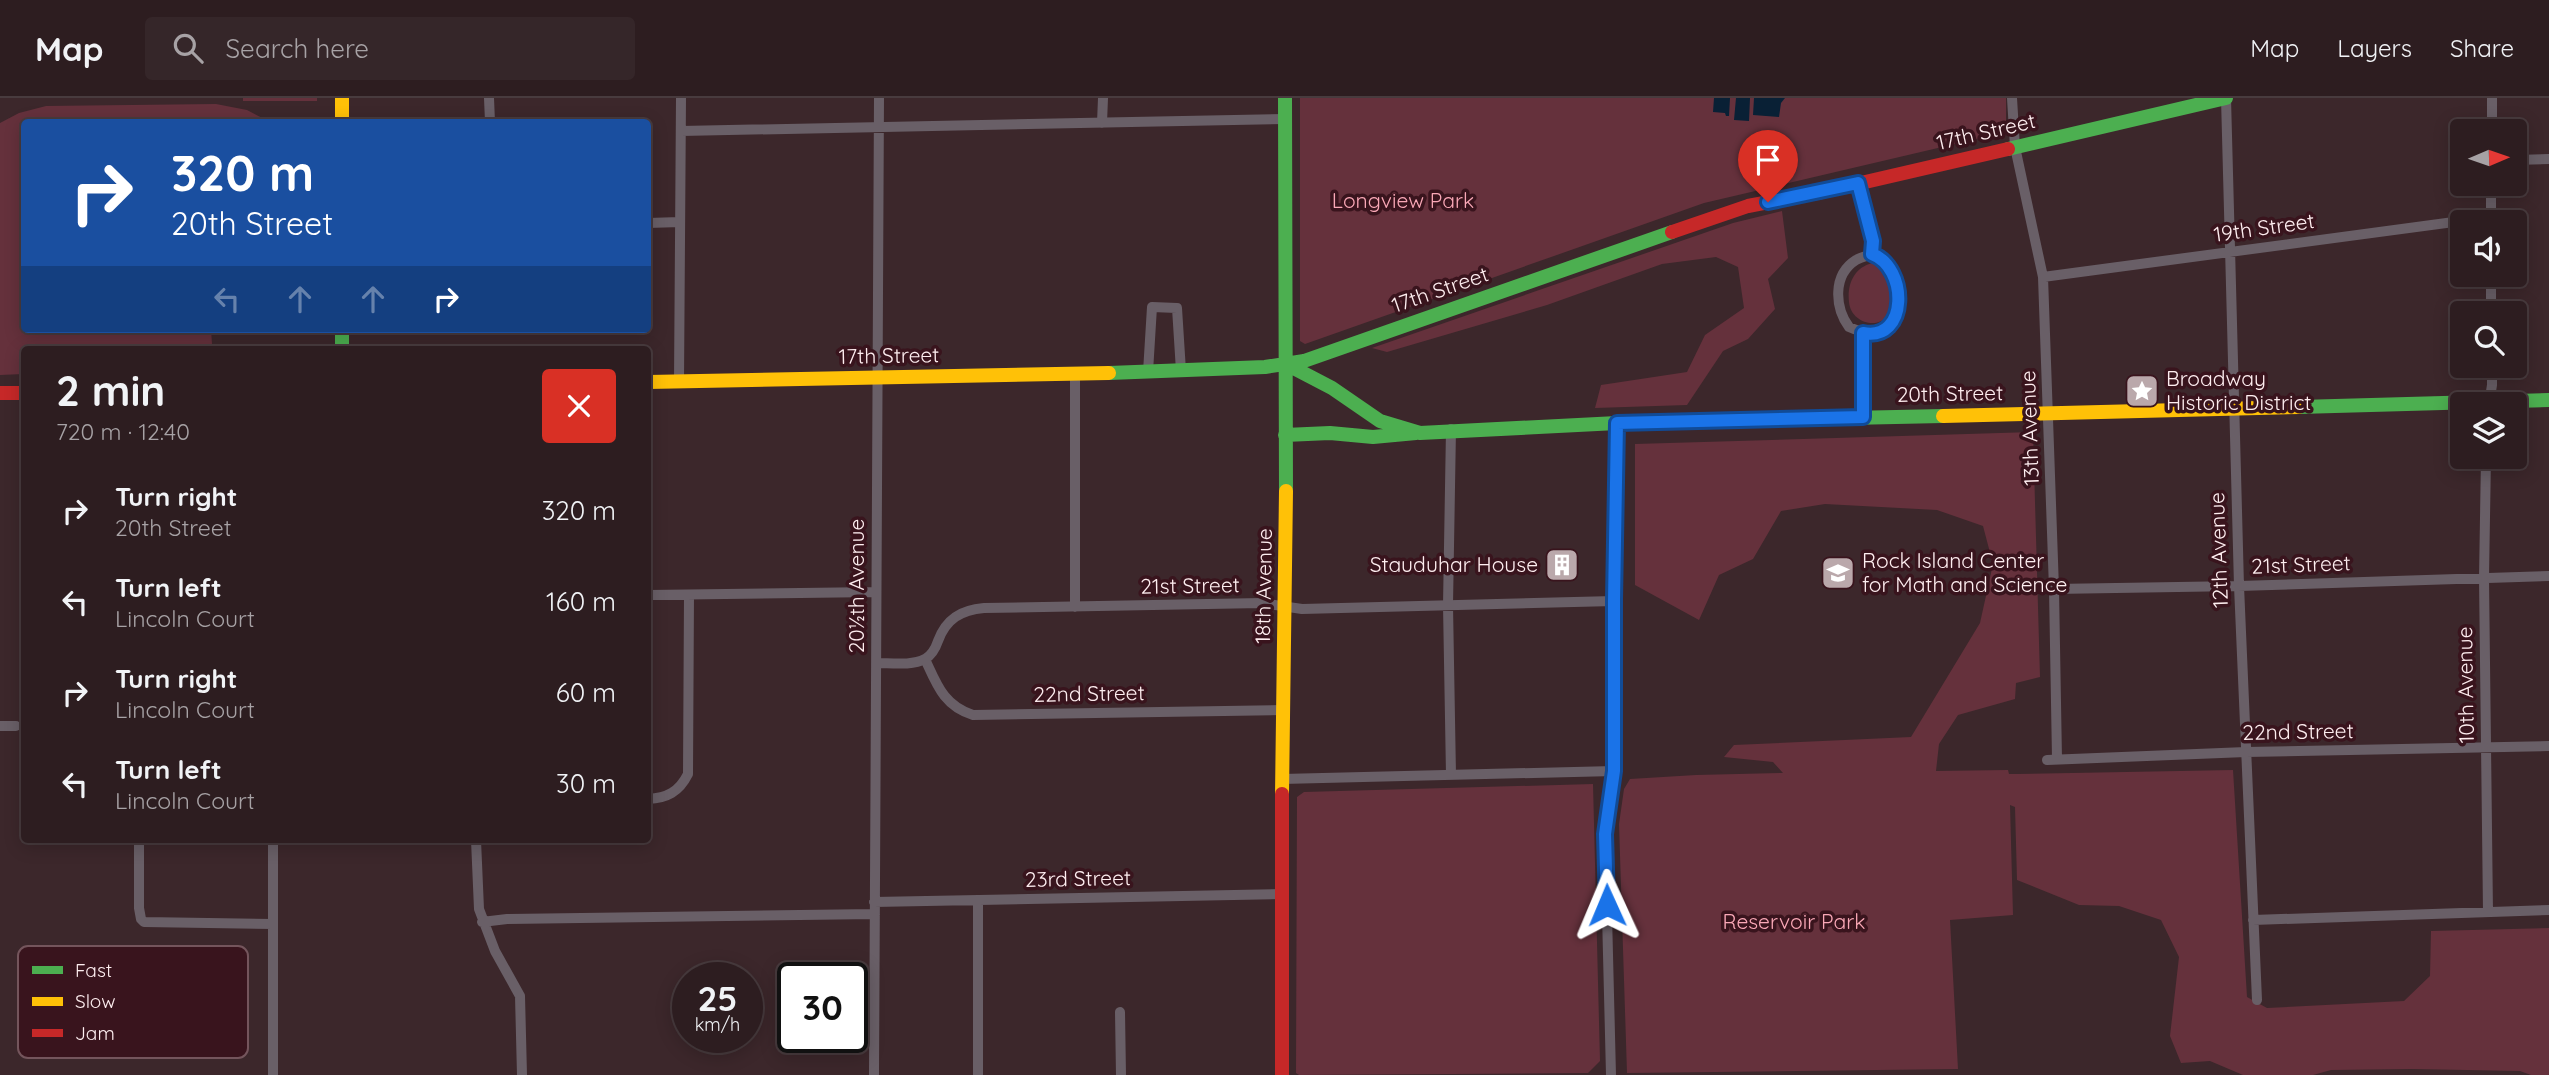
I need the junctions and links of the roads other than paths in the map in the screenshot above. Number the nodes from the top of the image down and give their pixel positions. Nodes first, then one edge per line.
1 (342, 98) edge
2 (489, 98) edge
3 (681, 98) edge
4 (879, 98) edge
5 (1103, 98) edge
6 (1285, 98) edge
7 (2012, 98) edge
8 (2226, 98) edge
9 (2492, 98) edge
10 (342, 119) edge
11 (489, 119) edge
12 (1284, 119) junction
13 (2492, 119) edge
14 (1102, 123) junction
15 (879, 127) junction
16 (681, 131) junction
17 (2015, 147) junction
18 (2549, 159) edge
19 (2527, 160) edge
20 (1858, 183) junction
21 (680, 222) junction
22 (651, 223) edge
23 (2450, 225) edge
24 (2229, 252) junction
25 (1872, 254) junction
26 (2043, 277) junction
27 (1863, 333) junction
28 (1286, 364) junction
29 (1181, 371) junction
30 (1148, 372) junction
31 (1075, 373) junction
32 (877, 377) junction
33 (651, 382) edge
34 (679, 382) junction
35 (0, 393) edge
36 (21, 393) edge
37 (2549, 400) edge
38 (2527, 401) edge
39 (2450, 404) edge
40 (2235, 410) junction
41 (2048, 413) junction
42 (1863, 417) junction
43 (1617, 423) junction
44 (1451, 429) junction
45 (1420, 433) junction
46 (1285, 435) junction
47 (2486, 469) edge
48 (2549, 576) edge
49 (2484, 578) junction
50 (2239, 586) junction
51 (2054, 589) junction
52 (876, 592) junction
53 (651, 595) edge
54 (689, 595) junction
55 (1614, 601) junction
56 (1448, 605) junction
57 (1075, 607) junction
58 (1286, 607) junction
59 (925, 659) junction
60 (876, 663) junction
61 (1283, 710) junction
62 (0, 726) edge
63 (16, 726) dead end
64 (2549, 746) edge
65 (2486, 748) junction
66 (2246, 752) junction
67 (2052, 759) joint
68 (1614, 771) junction
69 (1451, 775) junction
70 (1282, 779) junction
71 (651, 799) edge
72 (139, 843) edge
73 (273, 843) edge
74 (476, 843) edge
75 (1283, 894) junction
76 (978, 900) junction
77 (874, 908) junction
78 (2549, 910) edge
79 (2488, 912) junction
80 (2253, 920) junction
81 (482, 922) junction
82 (273, 924) junction
83 (2258, 1000) dead end
84 (1120, 1013) dead end
85 (273, 1075) edge
86 (522, 1075) edge
87 (874, 1075) edge
88 (978, 1075) edge
89 (1121, 1075) edge
90 (1282, 1075) edge
91 (1611, 1075) edge

1 - 10 street
2 - 11 street
3 - 16 street
4 - 15 street, 20½th Avenue
5 - 14 street
6 - 12 street, 18th Avenue
7 - 17 street, 13th Avenue
8 - 17 street, 17th Street
8 - 24 street, 12th Avenue
9 - 13 street
12 - 14 street
12 - 28 street, 18th Avenue
14 - 15 street
15 - 16 street
15 - 32 street, 20½th Avenue
16 - 21 street
17 - 20 street, 17th Street
17 - 26 street, 13th Avenue
18 - 19 street
20 - 25 street
20 - 28 street, 17th Street
21 - 22 street
21 - 34 street
23 - 24 street, 19th Street
24 - 26 street, 19th Street
24 - 40 street, 12th Avenue
25 - 27 street
25 - 27 street
26 - 41 street, 13th Avenue
27 - 42 street
28 - 29 street, 17th Street
28 - 45 street, 20th Street
28 - 46 street, 18th Avenue
29 - 30 street, 17th Street
29 - 30 street
30 - 31 street, 17th Street
31 - 32 street, 17th Street
31 - 57 street
32 - 34 street, 17th Street
32 - 52 street, 20½th Avenue
33 - 34 street, 17th Street
35 - 36 street
37 - 38 street, 20th Street
39 - 40 street, 20th Street
40 - 41 street, 20th Street
40 - 50 street, 12th Avenue
41 - 42 street, 20th Street
41 - 51 street, 13th Avenue
42 - 43 street, 20th Street
43 - 44 street, 20th Street
43 - 55 street
44 - 45 street, 20th Street
44 - 56 street
45 - 46 street
46 - 58 street, 18th Avenue
47 - 49 street, 10th Avenue
48 - 49 street, 21st Street
49 - 50 street, 21st Street
49 - 65 street, 10th Avenue
50 - 51 street, 21st Street
50 - 66 street, 12th Avenue
51 - 67 street, 13th Avenue
52 - 54 street
52 - 60 street, 20½th Avenue
53 - 54 street
54 - 71 street
55 - 56 street, 21st Street
55 - 68 street
56 - 58 street, 21st Street
56 - 69 street
57 - 58 street, 21st Street
57 - 59 street, 21st Street
58 - 61 street, 18th Avenue
59 - 60 street
59 - 61 street, 22nd Street
60 - 77 street, 20½th Avenue
61 - 70 street, 18th Avenue
62 - 63 street
64 - 65 street, 22nd Street
65 - 66 street, 22nd Street
65 - 79 street, 10th Avenue
66 - 67 street, 22nd Street
66 - 80 street, 12th Avenue
68 - 69 street
68 - 91 street
69 - 70 street
70 - 75 street, 18th Avenue
72 - 82 street
73 - 82 street
74 - 81 street
75 - 76 street, 23rd Street
75 - 90 street, 18th Avenue
76 - 77 street, 23rd Street
76 - 88 street
77 - 81 street, 23rd Street
77 - 87 street, 20½th Avenue
78 - 79 street
79 - 80 street
80 - 83 street, 12th Avenue
81 - 86 street
82 - 85 street
84 - 89 street

